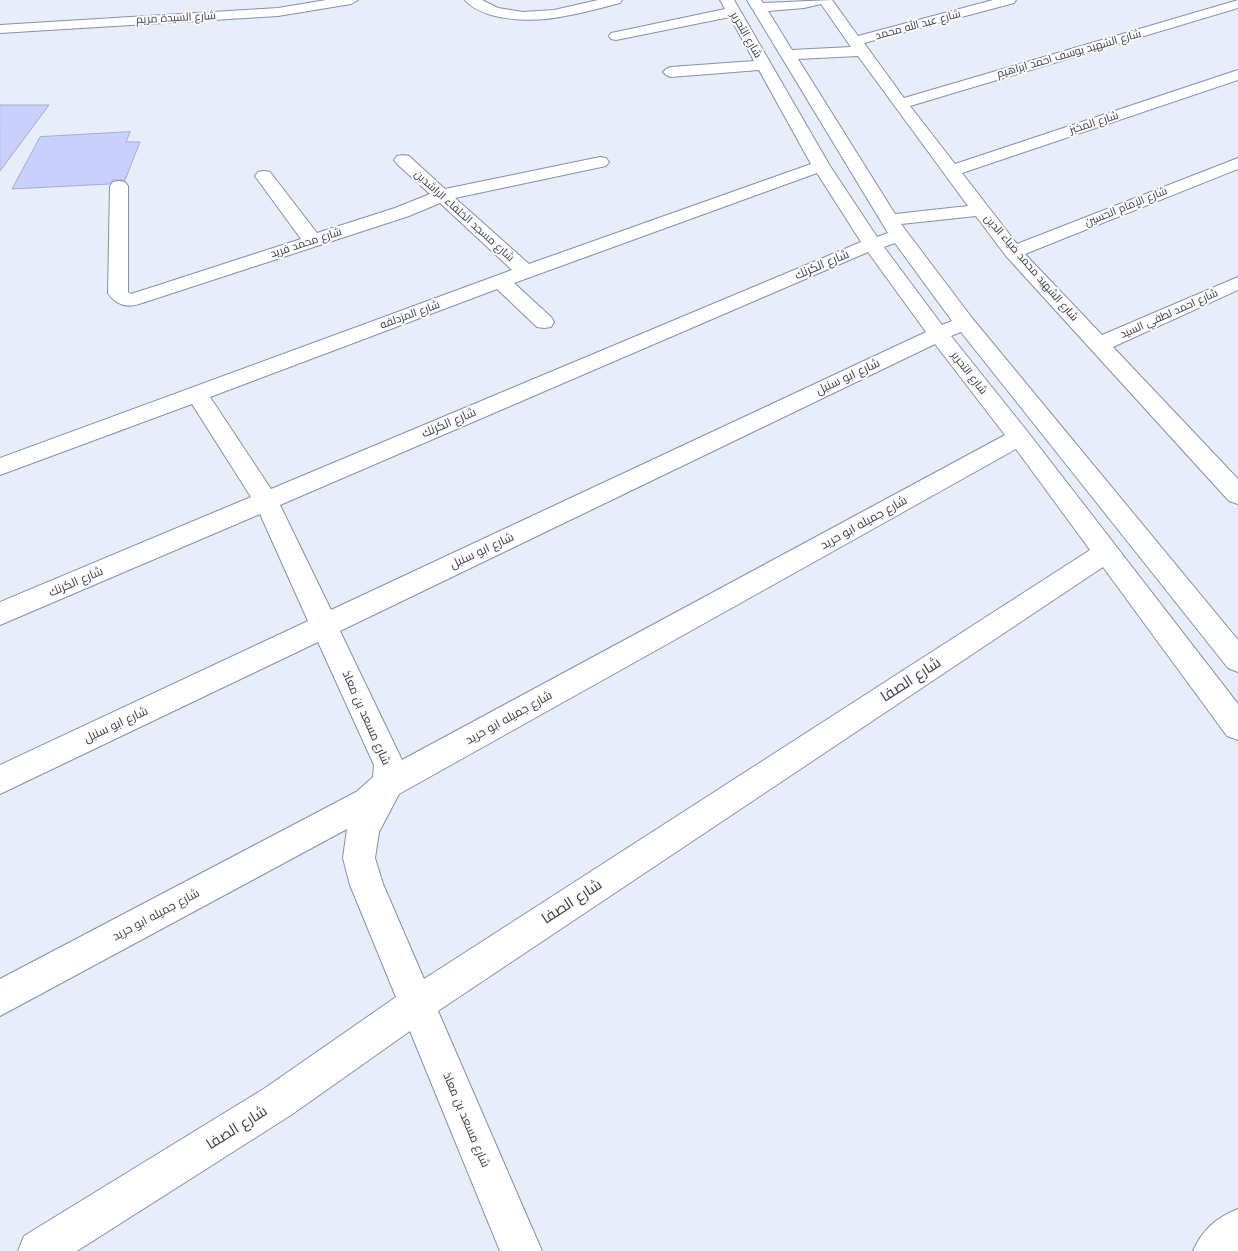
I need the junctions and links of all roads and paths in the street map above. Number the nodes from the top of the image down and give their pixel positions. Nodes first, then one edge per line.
1 (351, 0) edge
2 (472, 0) edge
3 (616, 0) edge
4 (819, 0) edge
5 (825, 0) edge
6 (1010, 0) edge
7 (756, 4) edge
8 (1238, 4) edge
9 (275, 6) edge
10 (730, 6) edge
11 (0, 29) edge
12 (616, 36) dead end
13 (859, 46) junction
14 (788, 55) junction
15 (764, 65) junction
16 (670, 72) dead end
17 (1238, 75) edge
18 (900, 104) junction
19 (402, 160) dead end
20 (600, 161) dead end
21 (1238, 162) edge
22 (821, 166) junction
23 (951, 171) junction
24 (264, 176) dead end
25 (119, 186) dead end
26 (443, 196) junction
27 (980, 210) junction
28 (894, 228) junction
29 (314, 241) junction
30 (872, 244) junction
31 (1013, 252) junction
32 (526, 272) junction
33 (500, 281) junction
34 (1238, 283) edge
35 (1213, 294) junction
36 (1238, 307) edge
37 (544, 322) dead end
38 (965, 323) junction
39 (938, 334) junction
40 (1099, 345) junction
41 (196, 393) junction
42 (1019, 437) junction
43 (0, 467) edge
44 (1228, 469) edge
45 (1238, 495) edge
46 (266, 501) junction
47 (1106, 552) junction
48 (0, 614) edge
49 (325, 626) junction
50 (1238, 660) edge
51 (1238, 727) edge
52 (0, 780) edge
53 (388, 784) junction
54 (0, 998) edge
55 (417, 1004) junction
56 (1238, 1229) edge
57 (39, 1251) edge
58 (521, 1251) edge
59 (1214, 1251) edge

1 - 9 street, شارع السيدة مريم
2 - 3 street
4 - 7 street
5 - 13 street, شارع الشهيد محمد ضياء الدين
6 - 13 street, شارع عبد الله محمد
7 - 14 street, شارع التحرير
8 - 18 street, شارع الشهيد يوسف احمد ابراهيم
9 - 11 street, شارع السيدة مريم
10 - 12 street
10 - 15 street, شارع التحرير
13 - 14 street, شارع عبد الله محمد
13 - 18 street, شارع الشهيد محمد ضياء الدين
14 - 28 street, شارع التحرير
15 - 16 street
15 - 22 street, شارع التحرير
17 - 23 street, شارع المخبز
18 - 23 street, شارع الشهيد محمد ضياء الدين
19 - 26 street, شارع مسجد الخلفاء الراشدين
20 - 26 street, شارع محمد فريد
21 - 31 street, شارع الإمام الحسين
22 - 30 street, شارع التحرير
22 - 32 street, شارع المزدلفه
23 - 27 street, شارع الشهيد محمد ضياء الدين
24 - 29 street
25 - 29 street, شارع محمد فريد
26 - 29 street, شارع محمد فريد
26 - 32 street, شارع مسجد الخلفاء الراشدين
27 - 28 street, شارع الكرنك
27 - 31 street, شارع الشهيد محمد ضياء الدين
28 - 30 street, شارع الكرنك
28 - 38 street, شارع التحرير
30 - 39 street, شارع التحرير
30 - 46 street, شارع الكرنك
31 - 40 street, شارع الشهيد محمد ضياء الدين
32 - 33 street, شارع المزدلفه
33 - 37 street
33 - 41 street, شارع المزدلفه
34 - 35 street, شارع احمد لطفي السيد
35 - 36 street
35 - 40 street, شارع احمد لطفي السيد
38 - 39 street, شارع ابو سنبل
38 - 50 street, شارع التحرير
39 - 42 street, شارع التحرير
39 - 49 street, شارع ابو سنبل
40 - 44 street, شارع الشهيد محمد ضياء الدين
41 - 43 street, شارع المزدلفه
41 - 46 street, شارع مسعد بن معاذ
42 - 47 street, شارع التحرير
42 - 53 street, شارع جميله ابو حريد
44 - 45 street, شارع الشهيد محمد ضياء الدين
46 - 48 street, شارع الكرنك
46 - 49 street, شارع مسعد بن معاذ
47 - 51 street, شارع التحرير
47 - 55 street, شارع الصفا
49 - 52 street, شارع ابو سنبل
49 - 53 street, شارع مسعد بن معاذ
53 - 54 street, شارع جميله ابو حريد
53 - 55 street, شارع مسعد بن معاذ
55 - 57 street, شارع الصفا
55 - 58 street, شارع مسعد بن معاذ
56 - 59 street

